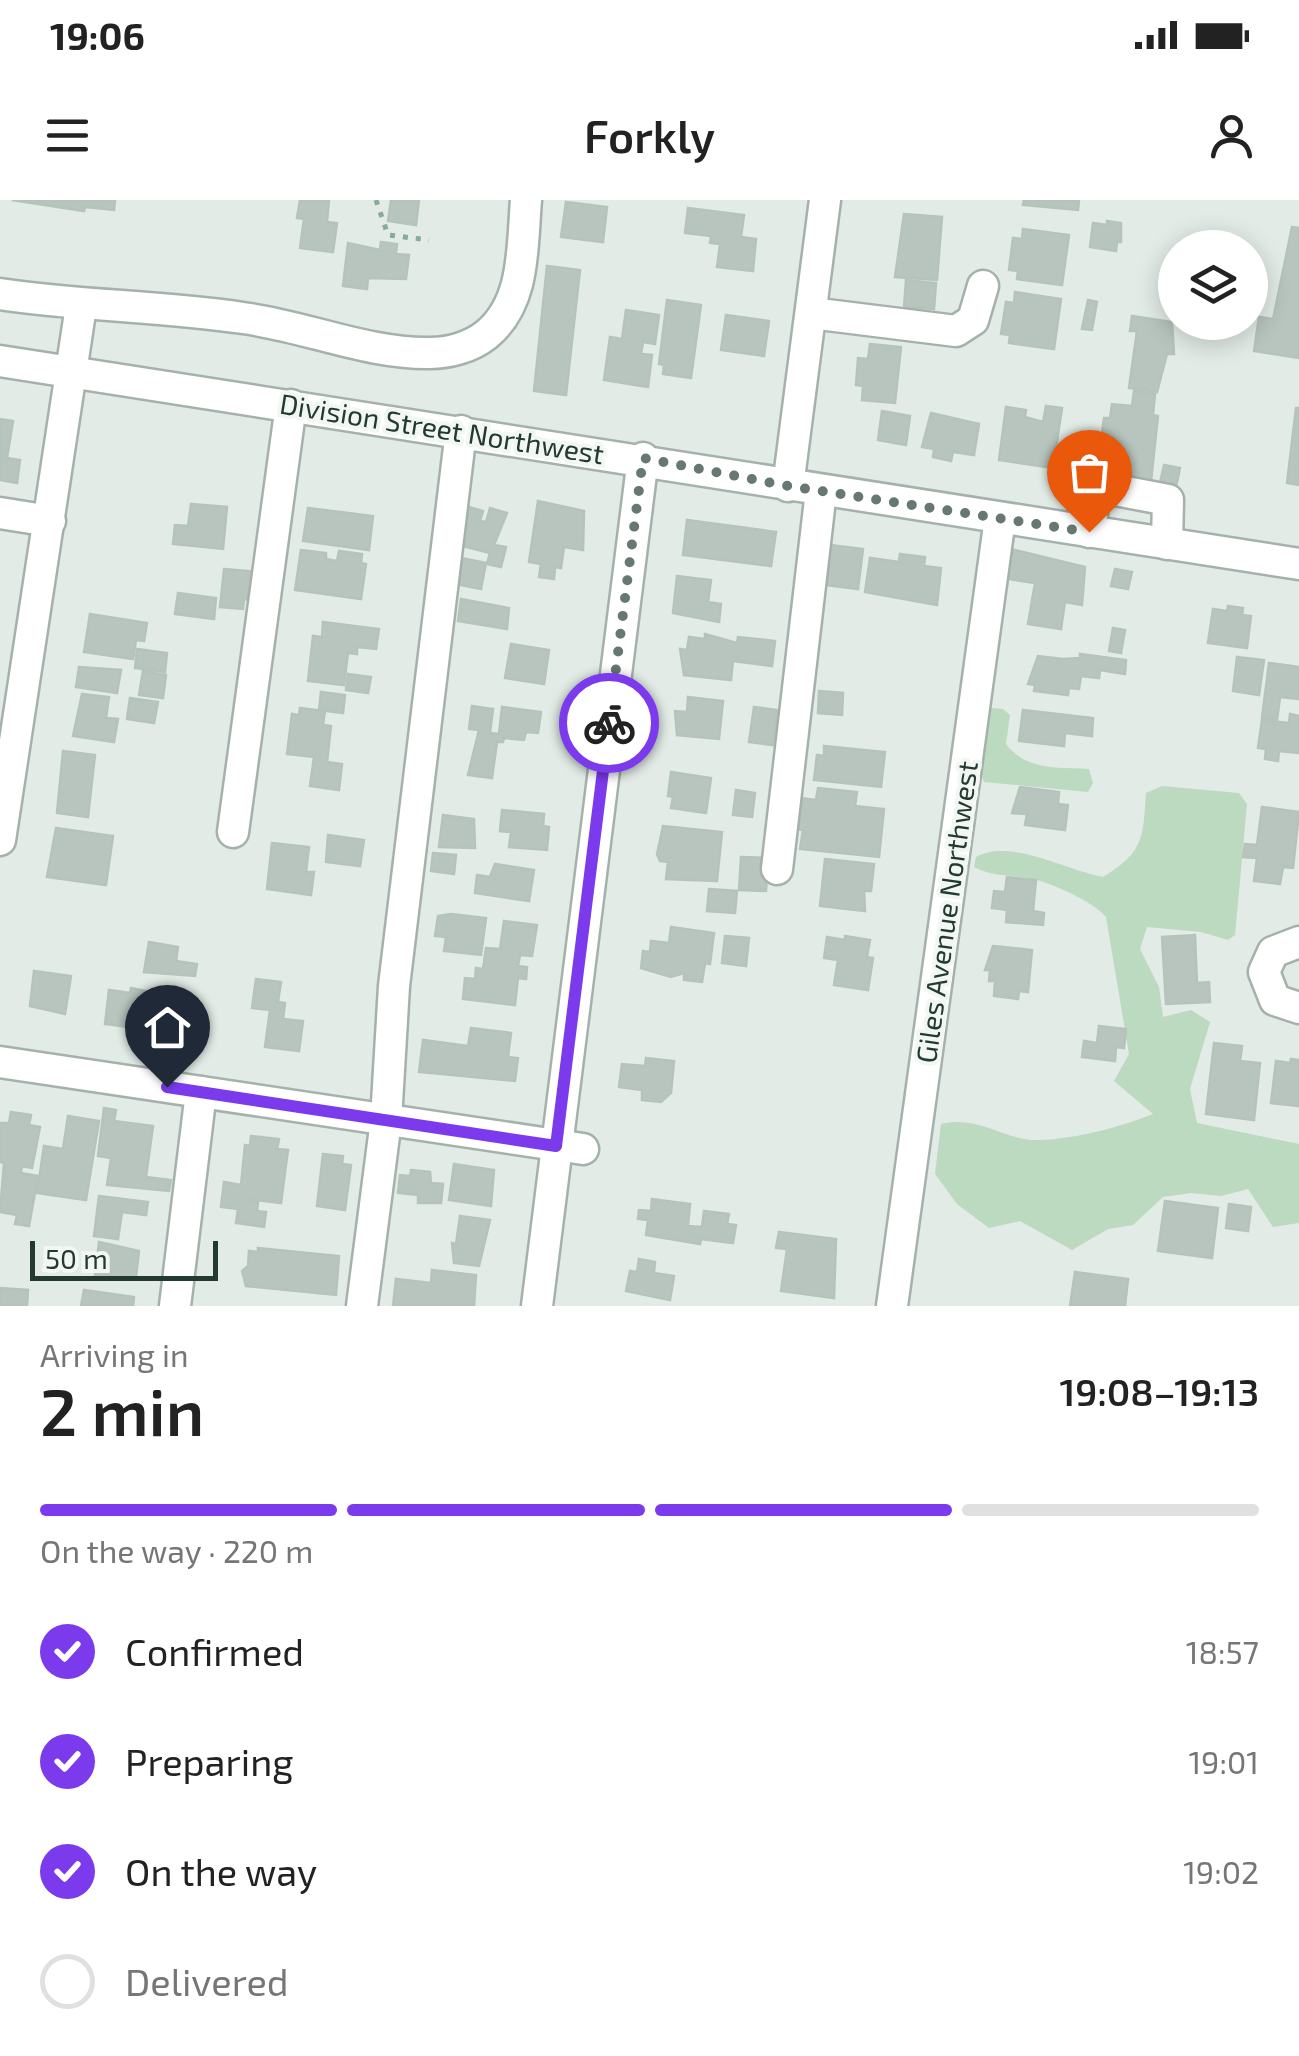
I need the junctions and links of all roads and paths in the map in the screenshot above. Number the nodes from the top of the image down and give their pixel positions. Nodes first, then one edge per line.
1 (376, 200) edge
2 (526, 200) edge
3 (825, 200) edge
4 (429, 240) dead end
5 (983, 286) dead end
6 (0, 294) edge
7 (81, 306) junction
8 (810, 313) junction
9 (0, 361) edge
10 (74, 371) junction
11 (291, 405) junction
12 (462, 431) junction
13 (643, 458) junction
14 (788, 486) junction
15 (821, 491) junction
16 (0, 513) edge
17 (1000, 518) junction
18 (50, 521) junction
19 (1089, 532) junction
20 (1167, 544) junction
21 (1299, 564) edge
22 (11, 686) edge
23 (233, 832) dead end
24 (0, 840) edge
25 (777, 868) dead end
26 (1299, 942) edge
27 (1299, 1008) edge
28 (0, 1062) edge
29 (200, 1092) junction
30 (386, 1120) junction
31 (570, 1148) junction
32 (175, 1306) edge
33 (362, 1306) edge
34 (537, 1306) edge
35 (892, 1306) edge

1 - 4 path
2 - 7 street
3 - 8 street
5 - 8 street
6 - 7 street
7 - 10 street
8 - 14 street
9 - 10 street, Division Street Northwest
10 - 11 street, Division Street Northwest
10 - 18 street
11 - 12 street, Division Street Northwest
11 - 23 street
12 - 13 street, Division Street Northwest
12 - 30 street
13 - 14 street, Division Street Northwest
13 - 31 street
14 - 15 street, Division Street Northwest
15 - 17 street, Division Street Northwest
15 - 25 street
16 - 18 street
17 - 19 street, Division Street Northwest
17 - 35 street, Giles Avenue Northwest
18 - 22 street
19 - 20 street, Division Street Northwest
19 - 20 street
20 - 21 street, Division Street Northwest
22 - 24 street
26 - 27 street
28 - 29 street
29 - 30 street
29 - 32 street
30 - 31 street
30 - 33 street
31 - 34 street

